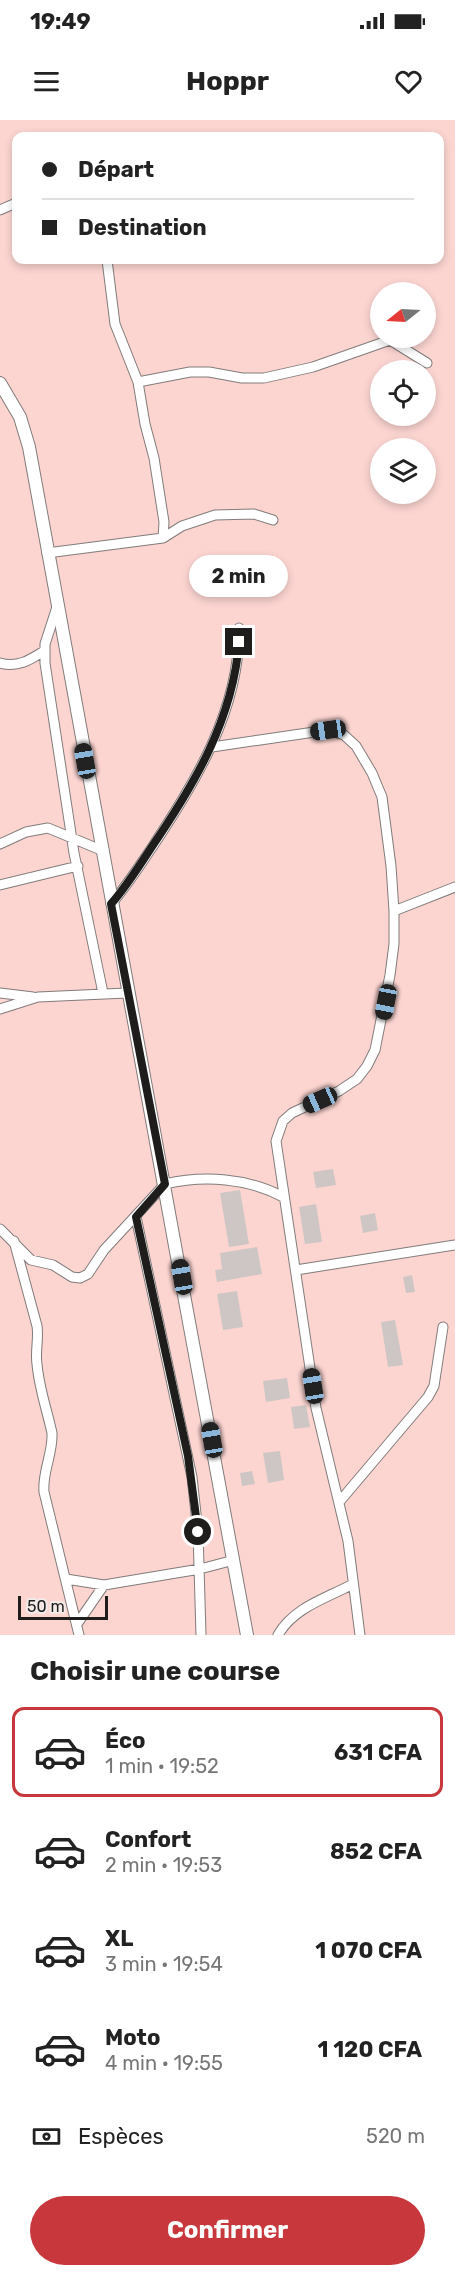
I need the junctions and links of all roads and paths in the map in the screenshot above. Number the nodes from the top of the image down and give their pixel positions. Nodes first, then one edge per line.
1 (108, 264) edge
2 (422, 360) edge
3 (138, 382) junction
4 (0, 383) edge
5 (273, 520) dead end
6 (163, 538) junction
7 (47, 553) junction
8 (58, 605) junction
9 (239, 628) dead end
10 (44, 651) junction
11 (0, 663) edge
12 (212, 747) junction
13 (72, 840) junction
14 (0, 844) edge
15 (101, 850) junction
16 (78, 866) junction
17 (0, 885) edge
18 (455, 887) edge
19 (111, 904) junction
20 (394, 911) junction
21 (0, 993) edge
22 (103, 993) junction
23 (127, 993) junction
24 (38, 998) junction
25 (0, 1009) edge
26 (165, 1184) junction
27 (283, 1197) junction
28 (136, 1217) junction
29 (0, 1228) edge
30 (14, 1241) junction
31 (455, 1245) edge
32 (296, 1270) junction
33 (443, 1327) dead end
34 (340, 1501) junction
35 (234, 1560) junction
36 (200, 1569) junction
37 (66, 1579) junction
38 (353, 1584) junction
39 (104, 1585) junction
40 (77, 1624) junction
41 (79, 1635) edge
42 (201, 1635) edge
43 (247, 1635) edge
44 (278, 1635) edge
45 (360, 1635) edge

1 - 3 street
2 - 3 street
3 - 6 street
4 - 7 street
5 - 6 street
6 - 7 street
7 - 8 street
8 - 10 street
8 - 15 street
9 - 12 street
10 - 11 street
10 - 13 street
12 - 19 street
12 - 20 street
13 - 14 street
13 - 15 street
13 - 16 street
15 - 19 street
16 - 17 street
16 - 22 street
18 - 20 street
19 - 23 street
20 - 27 street
21 - 24 street
22 - 23 street
22 - 24 street
23 - 26 street
24 - 25 street
26 - 27 street
26 - 28 street
26 - 35 street
27 - 32 street
28 - 30 street
28 - 36 street
29 - 30 street
30 - 37 street
31 - 32 street
32 - 34 street
33 - 34 street
34 - 38 street
35 - 36 street
35 - 43 street
36 - 39 street
36 - 42 street
37 - 39 street
37 - 40 street
38 - 44 street
38 - 45 street
39 - 40 street
40 - 41 street

